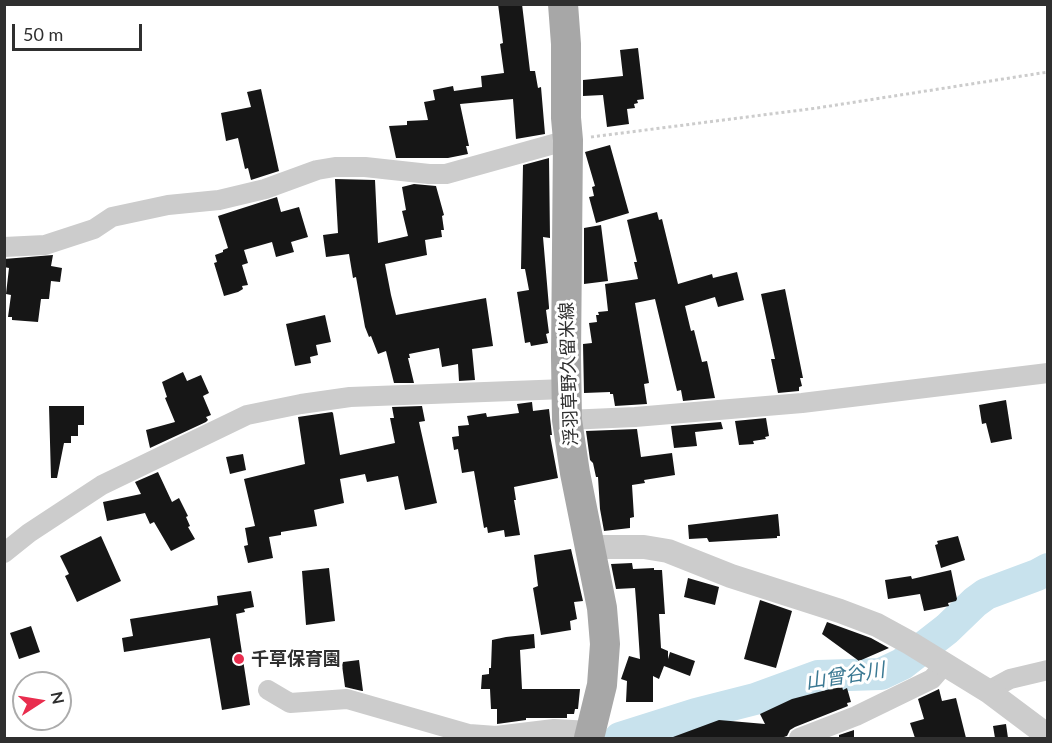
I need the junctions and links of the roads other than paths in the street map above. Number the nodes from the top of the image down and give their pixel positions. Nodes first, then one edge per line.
1 (563, 4) edge
2 (568, 140) junction
3 (4, 247) edge
4 (1047, 373) edge
5 (566, 389) junction
6 (567, 420) junction
7 (590, 548) junction
8 (4, 553) edge
9 (928, 654) junction
10 (1047, 670) edge
11 (268, 690) dead end
12 (988, 691) junction
13 (590, 735) edge
14 (1047, 736) edge
15 (799, 738) edge

1 - 2 main road, 浮羽草野久留米線
2 - 3 street
2 - 5 main road, 浮羽草野久留米線
4 - 6 street
5 - 6 main road, 浮羽草野久留米線
5 - 8 street
6 - 7 main road, 浮羽草野久留米線
7 - 9 street
7 - 13 main road, 浮羽草野久留米線
9 - 12 street
9 - 15 street
10 - 12 street
11 - 13 street
12 - 14 street

